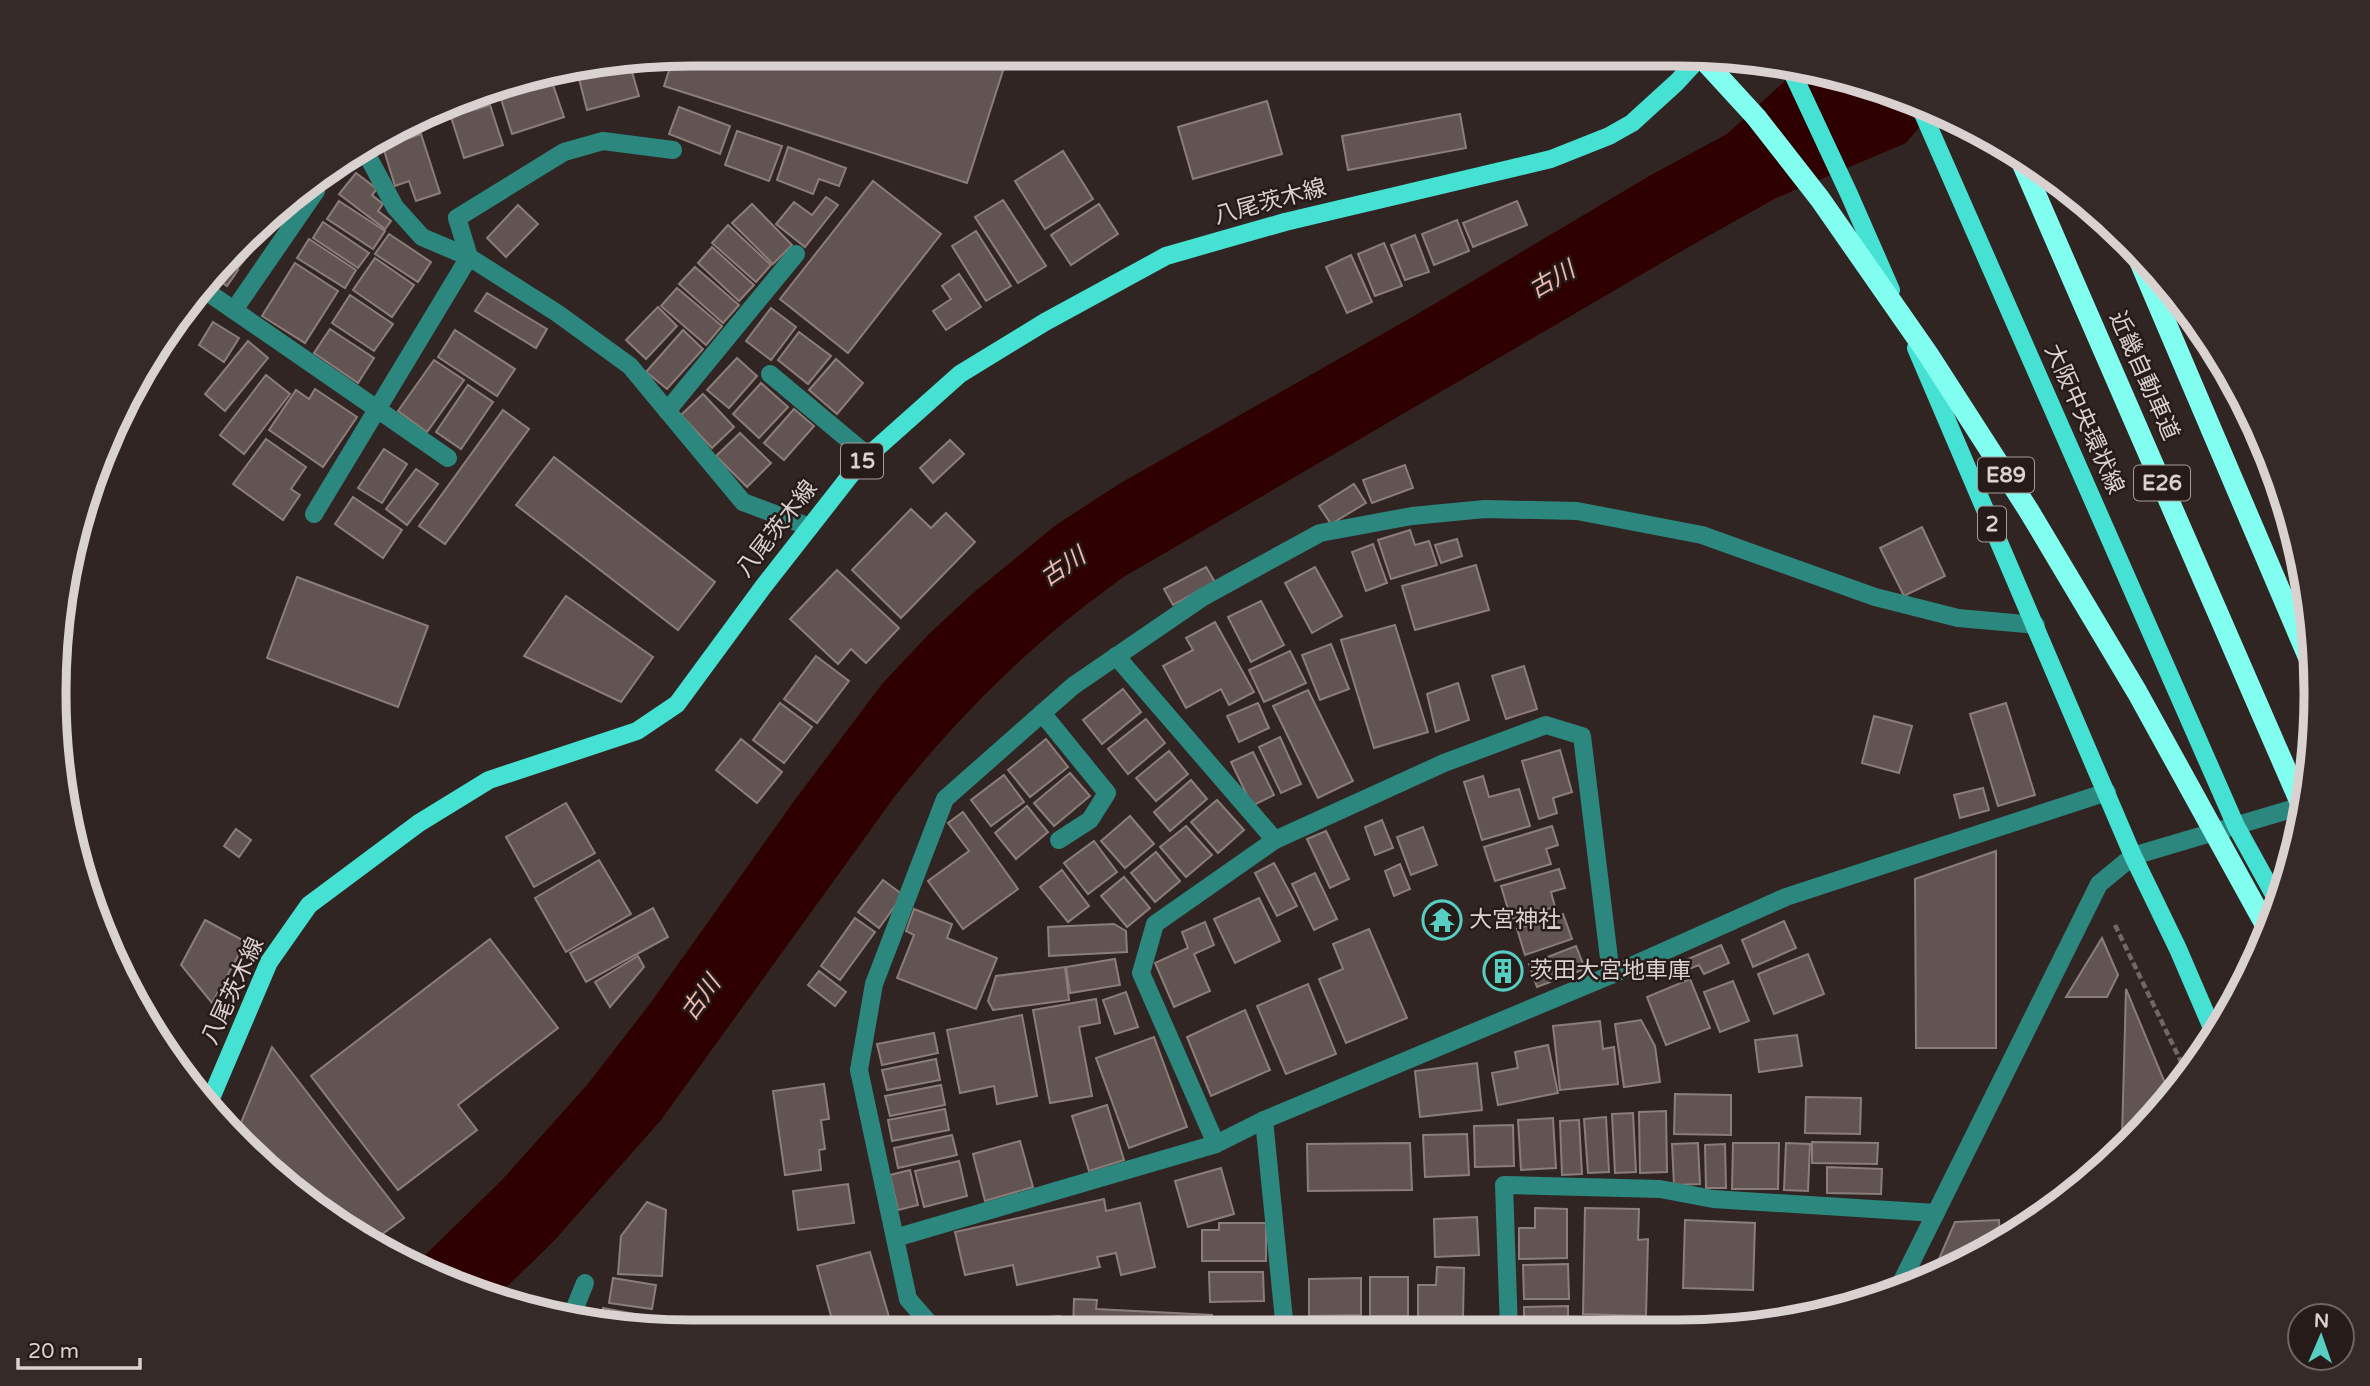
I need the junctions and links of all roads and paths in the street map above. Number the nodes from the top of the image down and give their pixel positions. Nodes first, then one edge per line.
1 (1691, 67) edge
2 (1711, 68) edge
3 (1795, 78) edge
4 (1925, 117) edge
5 (673, 150) dead end
6 (368, 157) edge
7 (2026, 173) edge
8 (313, 195) edge
9 (796, 254) dead end
10 (469, 257) junction
11 (2147, 279) edge
12 (210, 294) edge
13 (233, 310) junction
14 (770, 374) dead end
15 (377, 409) junction
16 (667, 411) junction
17 (868, 456) junction
18 (448, 458) dead end
19 (314, 514) dead end
20 (810, 527) junction
21 (2036, 625) junction
22 (2301, 639) edge
23 (1116, 656) junction
24 (1042, 713) junction
25 (2295, 791) edge
26 (2107, 792) junction
27 (2292, 808) edge
28 (2235, 826) junction
29 (1059, 840) dead end
30 (1275, 840) junction
31 (2133, 856) junction
32 (2271, 890) edge
33 (2262, 918) edge
34 (2115, 925) dead end
35 (1611, 975) junction
36 (2210, 1023) edge
37 (2182, 1063) edge
38 (213, 1094) edge
39 (1264, 1121) junction
40 (1216, 1144) junction
41 (1936, 1213) junction
42 (895, 1238) junction
43 (1904, 1277) edge
44 (585, 1283) dead end
45 (575, 1308) edge
46 (927, 1320) edge
47 (1284, 1320) edge
48 (1508, 1320) edge

1 - 17 main road, 八尾茨木線 / 15
2 - 33 highway, E89, bridge
3 - 21 main road, 2
4 - 28 main road, 大阪中央環状線
5 - 10 street
6 - 10 street
7 - 25 highway, 近畿自動車道 / E26, bridge
8 - 13 street
9 - 16 street
10 - 15 street
10 - 16 street
11 - 22 highway, 近畿自動車道 / E26
12 - 13 street
13 - 15 street
14 - 17 street
15 - 18 street
15 - 19 street
16 - 20 street
17 - 20 main road, 八尾茨木線 / 15
20 - 38 main road, 八尾茨木線 / 15
21 - 23 street
21 - 26 main road, 2
23 - 24 street
23 - 30 street
24 - 29 street
24 - 42 street
26 - 31 main road, 2
26 - 35 street
27 - 28 street
28 - 31 street
28 - 32 main road, 大阪中央環状線
30 - 35 street
30 - 40 street
31 - 36 main road, 2
31 - 41 street
34 - 37 path
35 - 39 street
39 - 40 street
39 - 47 street
40 - 42 street
41 - 43 street
41 - 48 street
42 - 46 street
44 - 45 street

